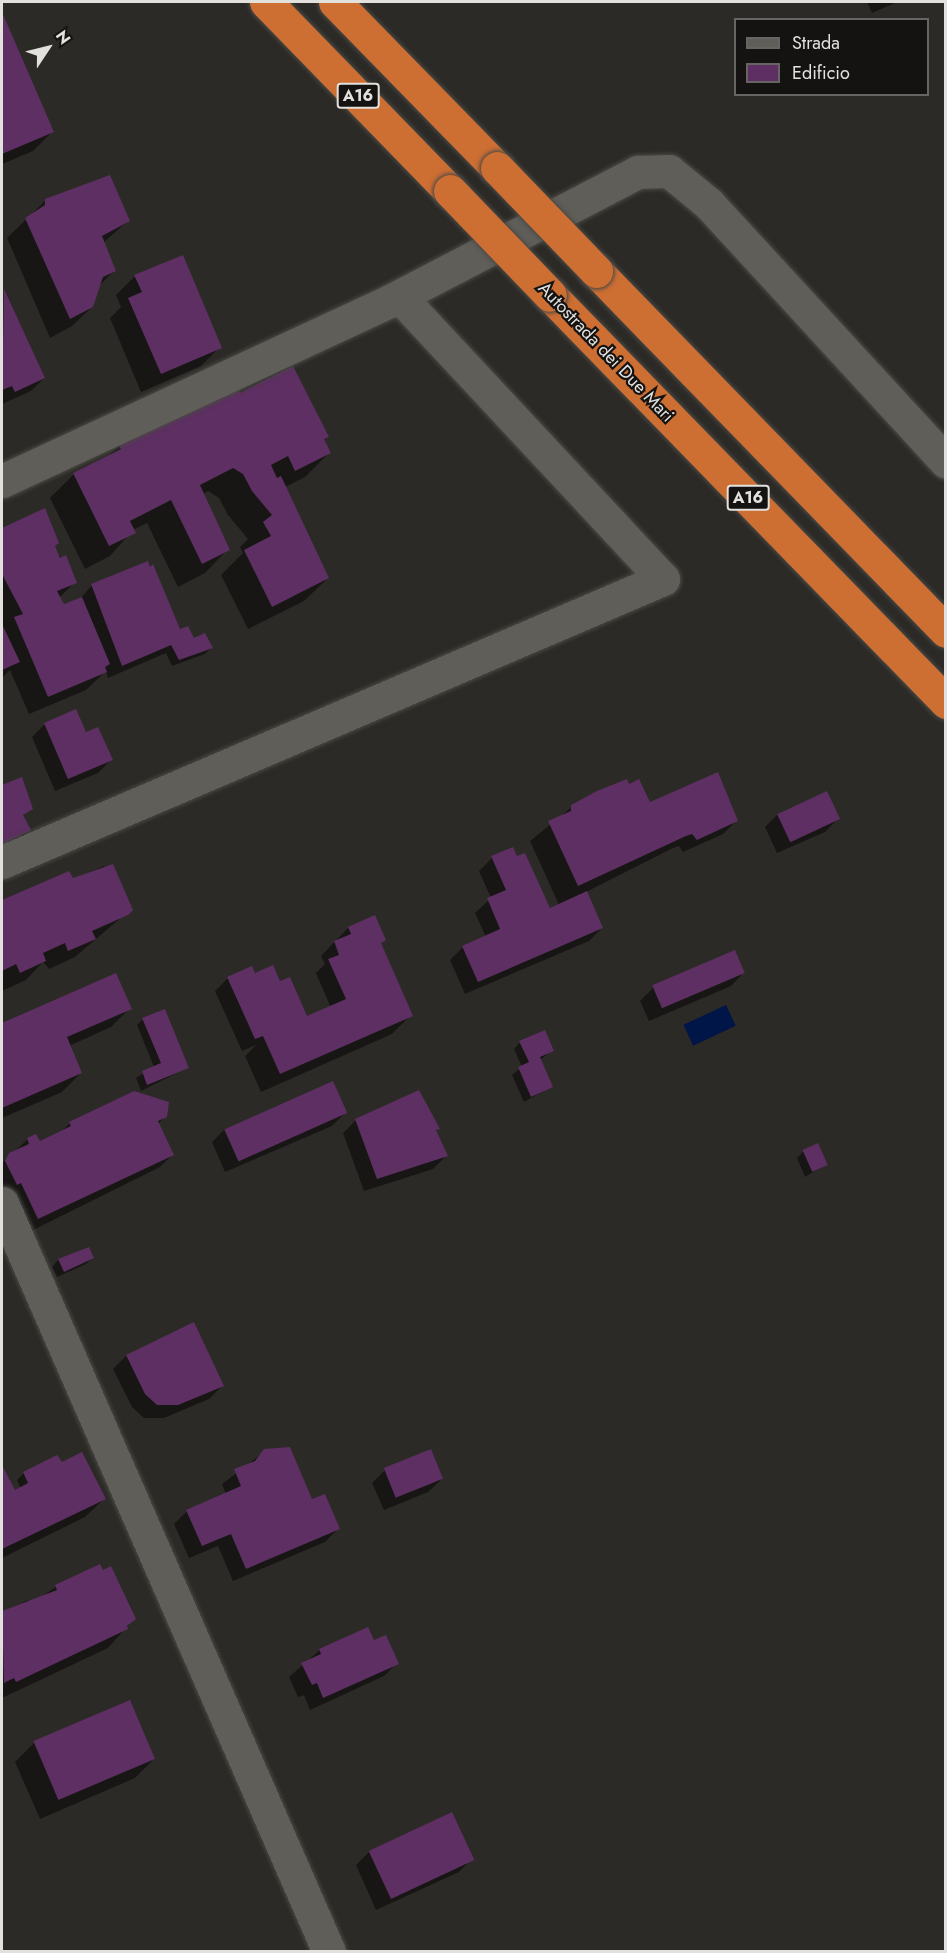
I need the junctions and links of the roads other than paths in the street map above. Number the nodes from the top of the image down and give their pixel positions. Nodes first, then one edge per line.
1 (266, 2) edge
2 (335, 2) edge
3 (400, 297) junction
4 (945, 462) edge
5 (2, 481) edge
6 (945, 631) edge
7 (945, 702) edge
8 (2, 862) edge
9 (2, 1203) edge
10 (329, 1952) edge

1 - 7 highway, Autostrada dei Due Mari / A16, bridge
2 - 6 highway, A16, bridge
3 - 4 street
3 - 5 street
3 - 8 street
9 - 10 street

